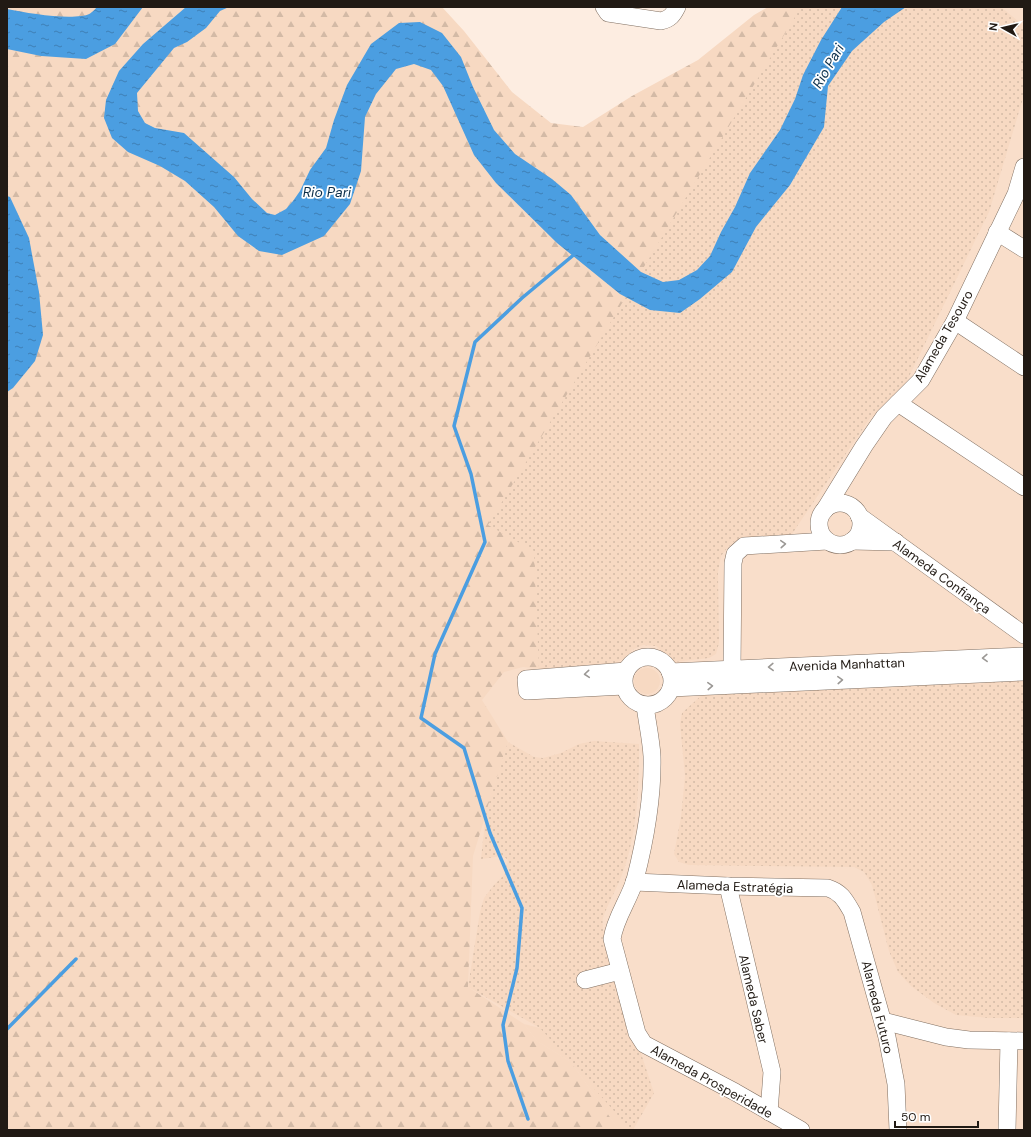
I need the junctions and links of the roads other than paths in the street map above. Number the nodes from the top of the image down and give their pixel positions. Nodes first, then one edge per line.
1 (604, 7) edge
2 (676, 7) edge
3 (1024, 167) edge
4 (997, 232) junction
5 (1024, 250) edge
6 (955, 321) junction
7 (1024, 367) edge
8 (898, 403) junction
9 (840, 485) junction
10 (1024, 487) edge
11 (846, 504) junction
12 (822, 514) junction
13 (859, 516) junction
14 (827, 541) junction
15 (807, 542) junction
16 (852, 542) junction
17 (896, 542) junction
18 (1024, 636) edge
19 (1024, 656) edge
20 (732, 669) junction
21 (1024, 672) edge
22 (670, 680) junction
23 (645, 705) junction
24 (634, 882) junction
25 (728, 886) junction
26 (836, 890) joint
27 (620, 971) junction
28 (585, 980) dead end
29 (883, 1021) junction
30 (1016, 1041) edge
31 (769, 1112) junction
32 (800, 1130) edge
33 (898, 1130) edge
34 (1006, 1130) edge

1 - 2 lane
3 - 4 lane, Alameda Tesouro
4 - 5 lane
4 - 6 lane, Alameda Tesouro
6 - 7 lane
6 - 8 lane, Alameda Tesouro
8 - 9 lane, Alameda Tesouro
8 - 10 lane
9 - 11 lane
9 - 12 lane, Alameda Tesouro
11 - 12 lane
11 - 13 lane
12 - 14 lane
12 - 15 lane, Alameda Tesouro
13 - 16 lane
13 - 17 lane, Alameda Confiança
14 - 15 lane
14 - 16 lane
20 -> 15 lane
16 - 17 lane
17 - 18 lane, Alameda Confiança
19 -> 20 lane, Avenida Manhattan
20 - 22 lane, Avenida Manhattan
22 -> 21 lane, Avenida Manhattan
22 - 23 lane
22 -> 23 lane
23 - 24 lane
24 - 25 lane, Alameda Estratégia
24 - 27 lane
25 - 26 lane, Alameda Estratégia
25 - 31 lane, Alameda Saber
26 - 29 lane, Alameda Futuro
27 - 28 lane
27 - 31 lane, Alameda Prosperidade
29 - 30 lane
29 - 33 lane, Alameda Futuro
30 - 34 lane
31 - 32 lane, Alameda Prosperidade

